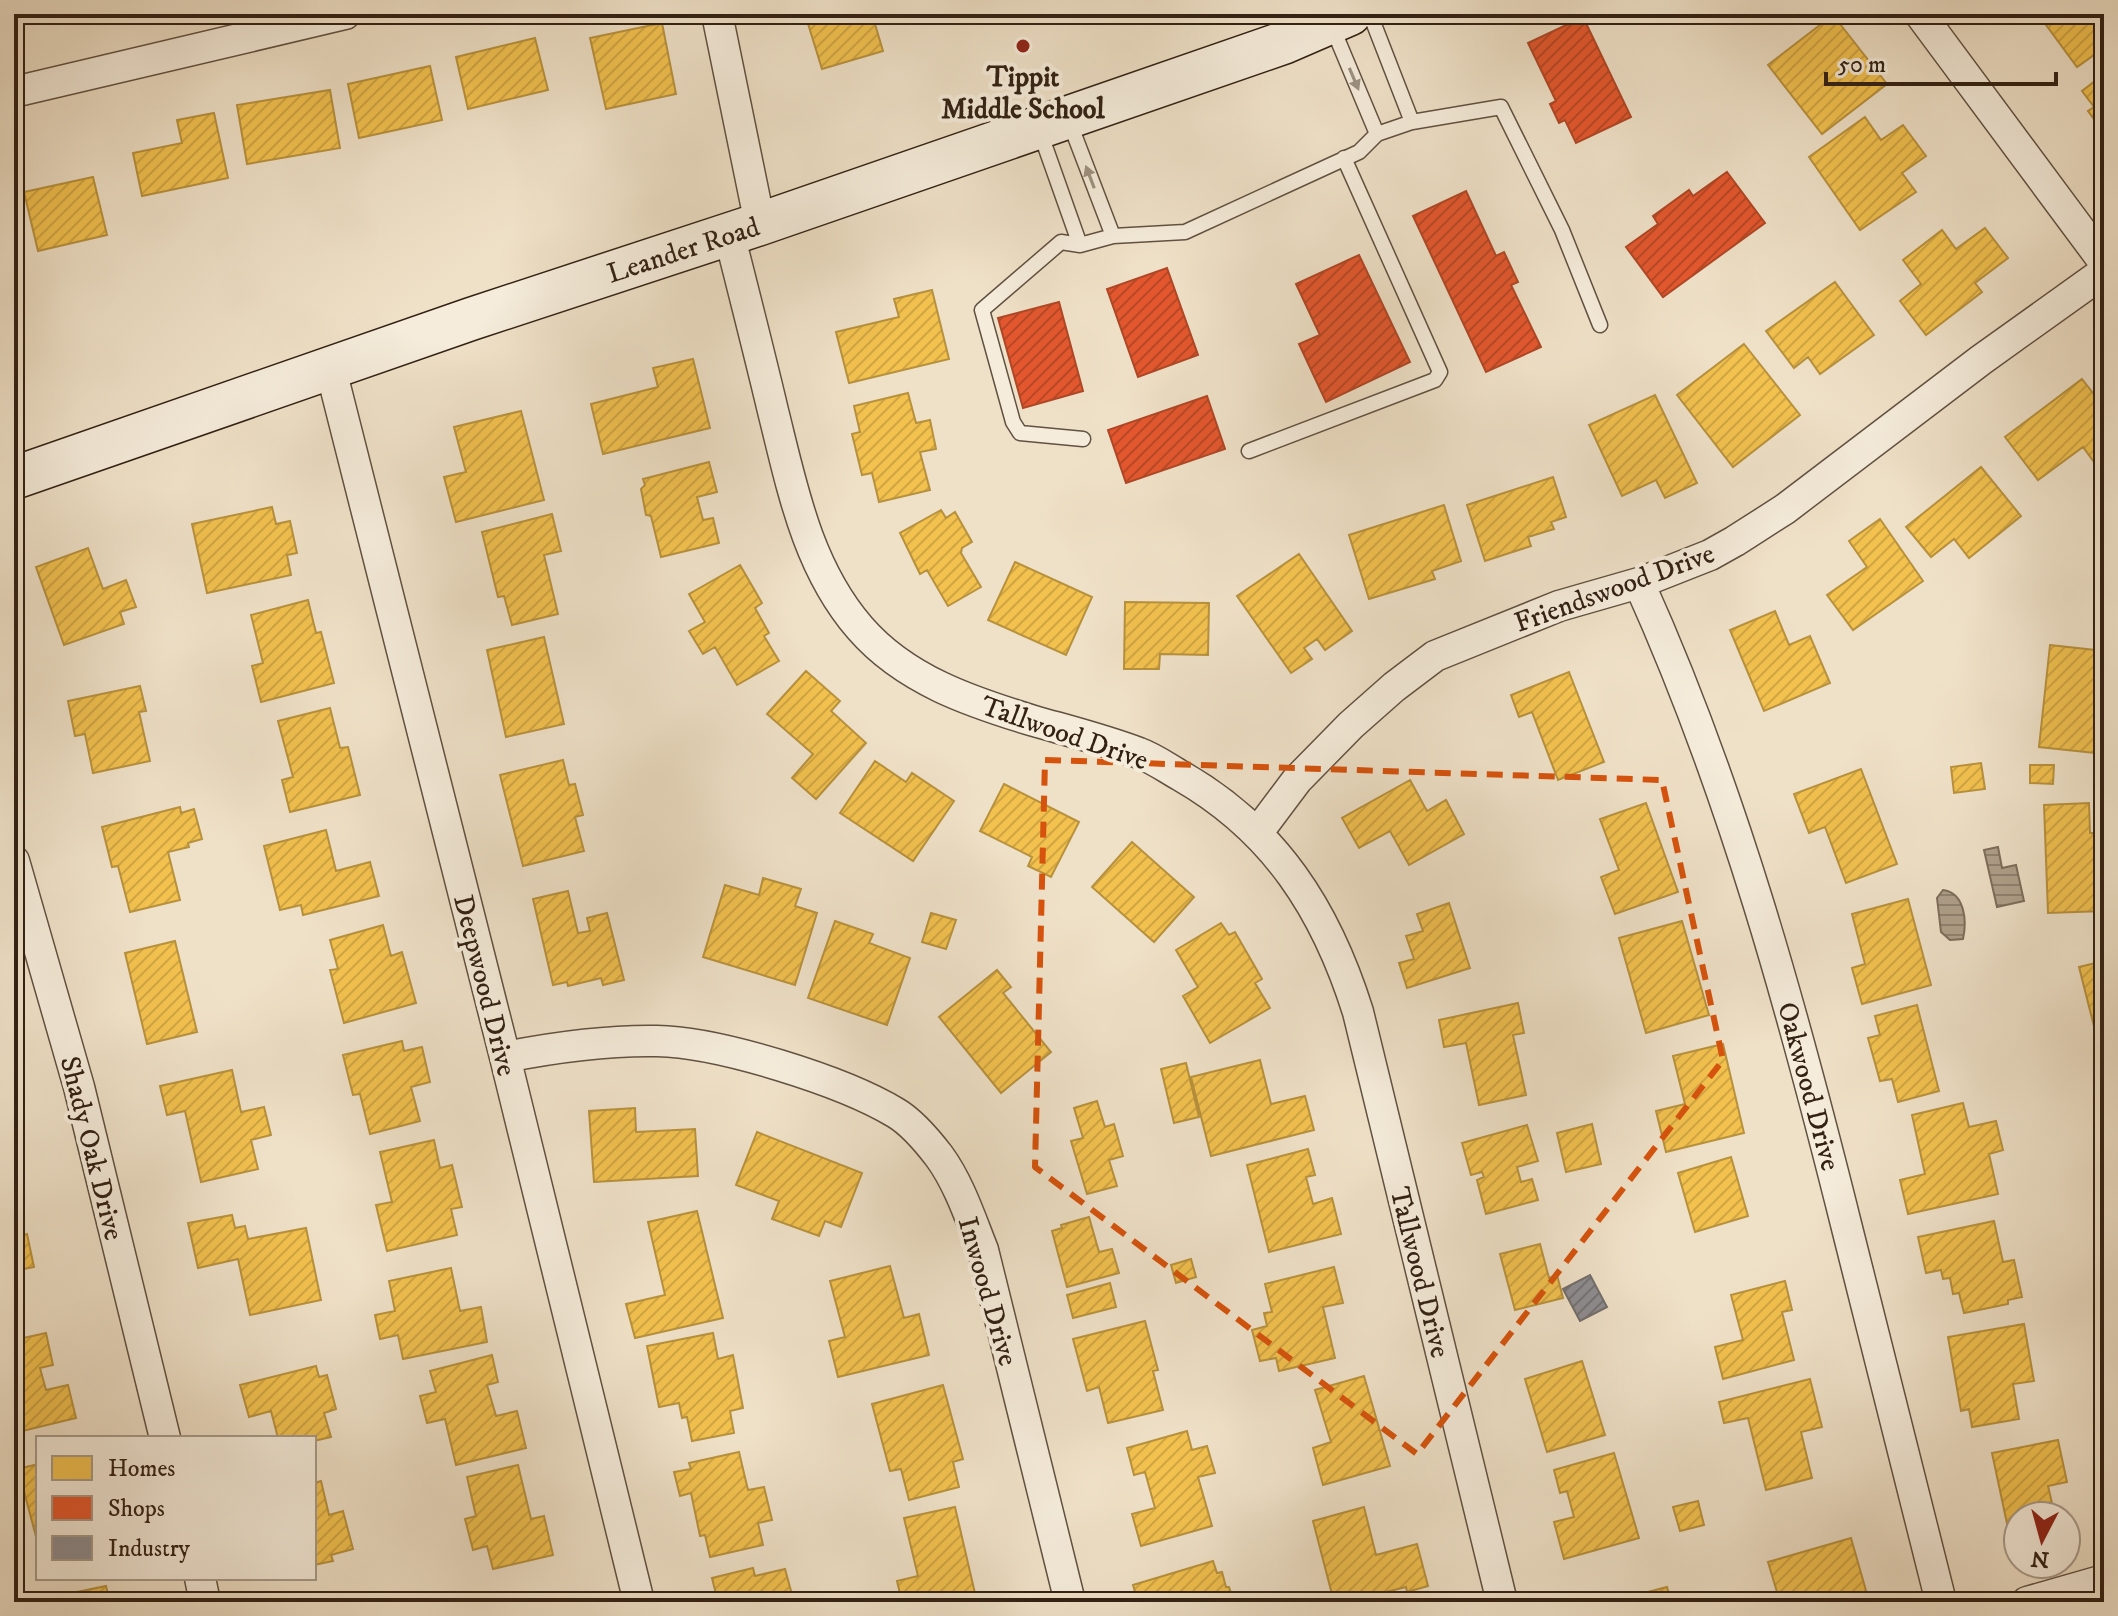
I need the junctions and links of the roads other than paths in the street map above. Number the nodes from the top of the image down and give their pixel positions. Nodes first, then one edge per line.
1 (345, 14) edge
2 (717, 14) edge
3 (1920, 14) edge
4 (1350, 17) edge
5 (298, 19) edge
6 (14, 92) edge
7 (1412, 122) junction
8 (1053, 123) junction
9 (1377, 134) junction
10 (1344, 158) junction
11 (745, 229) junction
12 (1113, 236) junction
13 (1080, 245) junction
14 (2104, 262) edge
15 (2104, 272) edge
16 (1600, 325) dead end
17 (331, 370) junction
18 (1083, 439) dead end
19 (1249, 451) dead end
20 (14, 478) edge
21 (1639, 583) junction
22 (1258, 832) junction
23 (14, 861) edge
24 (505, 1057) junction
25 (165, 1436) edge
26 (200, 1580) edge
27 (2104, 1580) edge
28 (205, 1602) edge
29 (639, 1602) edge
30 (1070, 1602) edge
31 (1502, 1602) edge
32 (1941, 1602) edge
33 (2027, 1602) edge

1 - 5 street
2 - 11 street, Tallwood Drive
3 - 14 street
4 - 7 lane
4 - 8 main road, Leander Road
4 -> 9 lane
5 - 6 street
7 - 9 lane
7 - 16 lane
8 - 11 main road, Leander Road
12 -> 8 lane
8 - 13 lane
9 - 10 lane
10 - 12 lane
10 - 19 lane
11 - 17 main road, Leander Road
11 - 22 street, Tallwood Drive
12 - 13 lane
13 - 18 lane
15 - 21 street, Friendswood Drive
17 - 20 main road, Leander Road
17 - 24 street, Deepwood Drive
21 - 22 street, Friendswood Drive
21 - 32 street, Oakwood Drive
22 - 31 street, Tallwood Drive
23 - 25 street, Shady Oak Drive
24 - 29 street, Deepwood Drive
24 - 30 street, Inwood Drive
26 - 28 street
27 - 33 street

